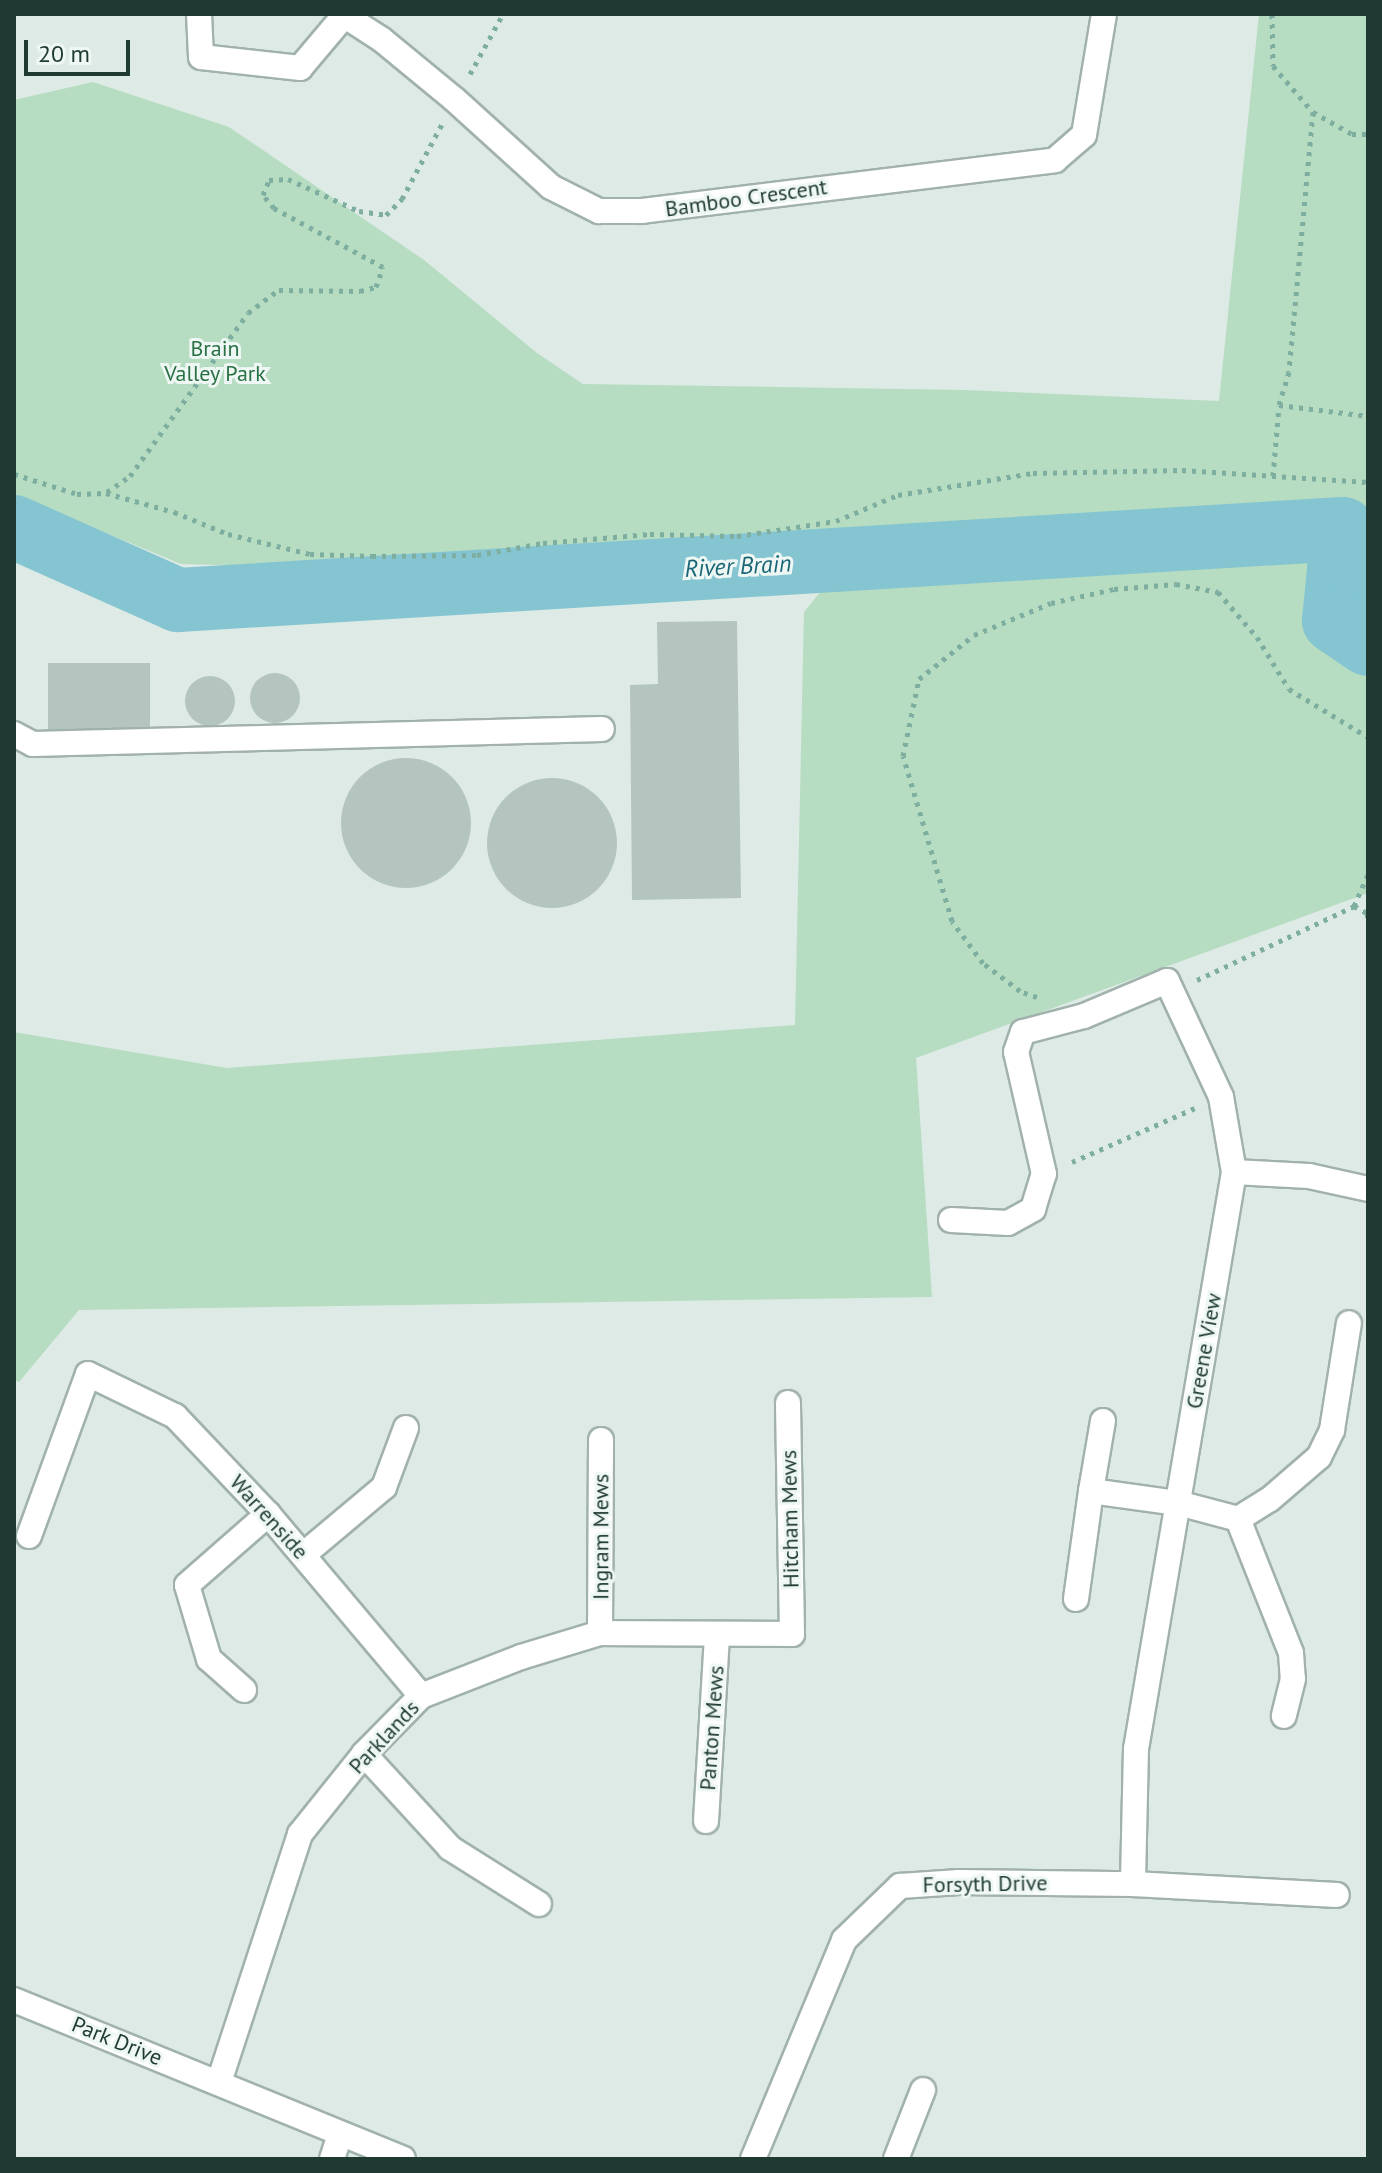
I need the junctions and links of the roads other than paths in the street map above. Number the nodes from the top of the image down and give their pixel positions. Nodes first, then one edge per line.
1 (199, 14) edge
2 (1104, 14) edge
3 (343, 15) edge
4 (602, 729) dead end
5 (14, 734) edge
6 (1234, 1172) junction
7 (1368, 1189) edge
8 (951, 1220) dead end
9 (1349, 1323) dead end
10 (788, 1403) dead end
11 (1103, 1421) dead end
12 (406, 1428) dead end
13 (601, 1440) dead end
14 (1091, 1491) junction
15 (1178, 1503) junction
16 (268, 1514) junction
17 (1238, 1519) junction
18 (29, 1536) dead end
19 (303, 1555) junction
20 (1076, 1599) dead end
21 (600, 1633) junction
22 (717, 1634) junction
23 (792, 1634) joint
24 (244, 1690) dead end
25 (421, 1696) junction
26 (1284, 1716) dead end
27 (364, 1754) junction
28 (706, 1821) dead end
29 (1133, 1884) junction
30 (1337, 1895) dead end
31 (539, 1904) dead end
32 (14, 2000) edge
33 (219, 2082) junction
34 (923, 2090) dead end
35 (340, 2134) junction
36 (332, 2159) edge
37 (403, 2159) edge
38 (753, 2159) edge
39 (896, 2159) edge

1 - 3 street
2 - 3 street, Bamboo Crescent
4 - 5 street
6 - 7 street
6 - 8 street, Greene View
6 - 15 street, Greene View
9 - 17 street
10 - 23 street, Hitcham Mews
11 - 14 street
12 - 19 street
13 - 21 street, Ingram Mews
14 - 15 street
14 - 20 street
15 - 17 street
15 - 29 street, Greene View
16 - 18 street, Warrenside
16 - 19 street, Warrenside
16 - 24 street
17 - 26 street
19 - 25 street, Warrenside
21 - 22 street, Parklands
21 - 25 street, Parklands
22 - 23 street, Parklands
22 - 28 street, Panton Mews
25 - 27 street, Parklands
27 - 31 street
27 - 33 street, Parklands
29 - 30 street, Forsyth Drive
29 - 38 street, Forsyth Drive
32 - 33 street, Park Drive
33 - 35 street, Park Drive
34 - 39 street
35 - 36 street
35 - 37 street, Park Drive

